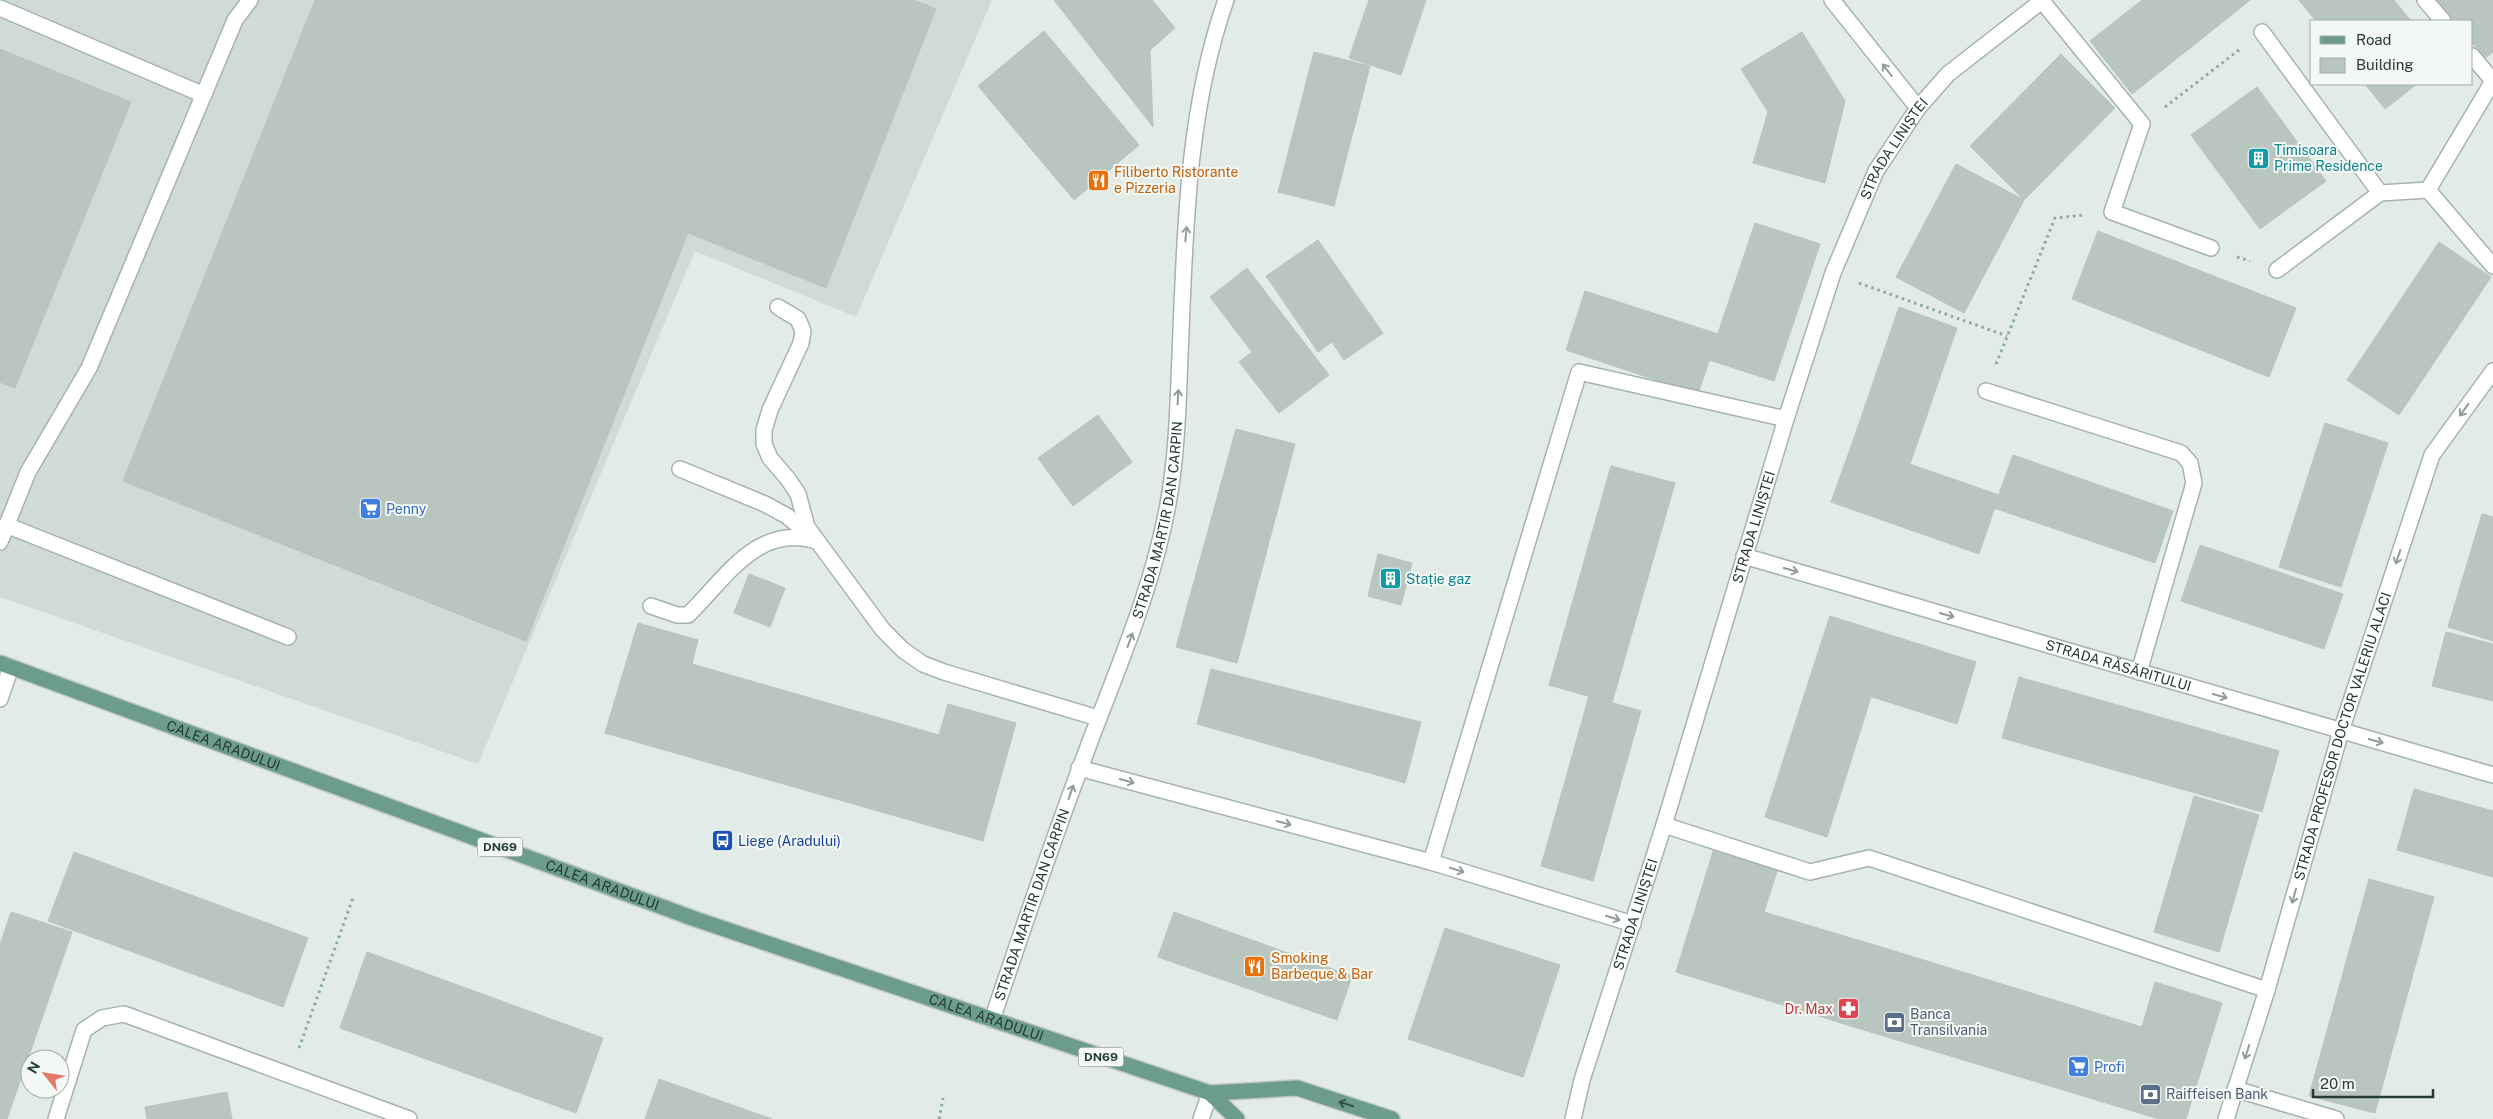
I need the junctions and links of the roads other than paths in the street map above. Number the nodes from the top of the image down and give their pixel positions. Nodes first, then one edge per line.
1 (250, 0) edge
2 (1226, 0) edge
3 (1832, 0) edge
4 (2042, 0) edge
5 (2425, 0) edge
6 (0, 8) edge
7 (2442, 20) edge
8 (2262, 32) road end
9 (2473, 57) edge
10 (2493, 81) edge
11 (204, 95) junction
12 (1918, 108) junction
13 (2428, 190) junction
14 (2380, 193) junction
15 (2211, 248) road end
16 (2493, 266) edge
17 (2277, 270) road end
18 (778, 307) dead end
19 (2493, 371) edge
20 (1986, 391) road end
21 (1786, 419) junction
22 (680, 469) dead end
23 (6, 525) junction
24 (817, 541) junction
25 (0, 542) edge
26 (1744, 556) junction
27 (651, 606) dead end
28 (288, 637) dead end
29 (6, 665) edge
30 (2139, 672) junction
31 (0, 699) edge
32 (1098, 718) junction
33 (2342, 731) junction
34 (1079, 768) junction
35 (2493, 775) edge
36 (1664, 825) junction
37 (1431, 862) junction
38 (1633, 924) junction
39 (2267, 990) junction
40 (992, 1020) junction
41 (2235, 1089) junction
42 (1210, 1093) junction
43 (56, 1119) edge
44 (409, 1119) edge
45 (1201, 1119) edge
46 (1237, 1119) edge
47 (1392, 1119) edge
48 (1574, 1119) edge
49 (2226, 1119) edge
50 (2336, 1119) edge

1 - 11 street
32 -> 2 street, STRADA MARTIR DAN CARPIN
12 -> 3 street
4 - 12 street, STRADA LINIȘTEI
4 - 15 street
5 - 7 street
6 - 11 street
8 - 14 street
9 - 10 street
10 - 13 street
11 - 23 street
12 - 21 street, STRADA LINIȘTEI
13 - 14 street
13 - 16 street
14 - 17 street
18 - 24 street
19 -> 33 street, STRADA PROFESOR DOCTOR VALERIU ALACI
20 - 30 street
21 - 26 street, STRADA LINIȘTEI
21 - 37 street
22 - 24 street
23 - 25 street
23 - 28 street
24 - 27 street
24 - 32 street
26 -> 30 street, STRADA RĂSĂRITULUI
26 - 36 street, STRADA LINIȘTEI
29 - 31 street
29 - 40 main road, CALEA ARADULUI / DN69
30 -> 33 street, STRADA RĂSĂRITULUI
32 - 34 street, STRADA MARTIR DAN CARPIN
33 -> 35 street, STRADA RĂSĂRITULUI
33 -> 39 street, STRADA PROFESOR DOCTOR VALERIU ALACI
34 -> 37 street
40 -> 34 street, STRADA MARTIR DAN CARPIN
36 - 38 street, STRADA LINIȘTEI
36 - 39 street
37 -> 38 street
38 - 48 street, STRADA LINIȘTEI
39 -> 41 street, STRADA PROFESOR DOCTOR VALERIU ALACI
40 - 42 main road, CALEA ARADULUI / DN69
41 - 49 street, STRADA PROFESOR DOCTOR VALERIU ALACI
41 - 50 street
42 - 45 street
42 - 46 main road, CALEA ARADULUI / DN69
47 -> 42 main road, CALEA ARADULUI / DN69
43 - 44 street

